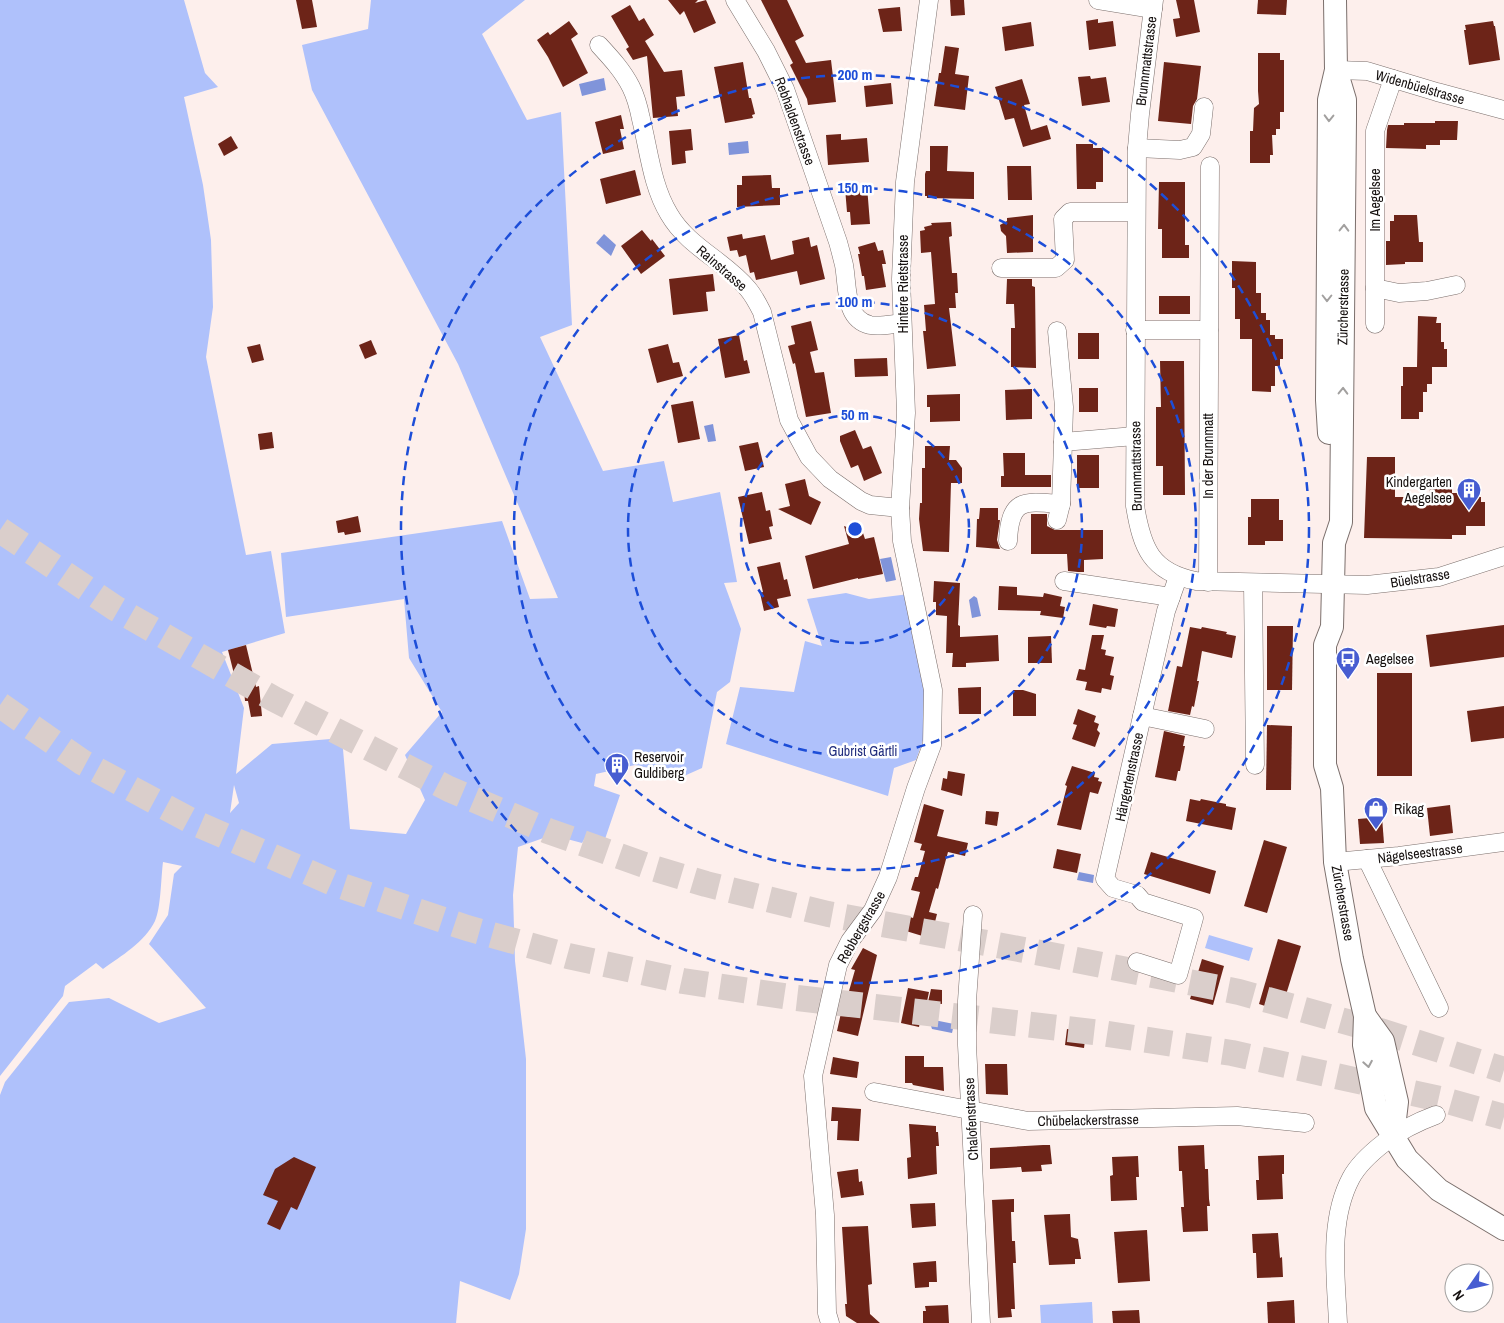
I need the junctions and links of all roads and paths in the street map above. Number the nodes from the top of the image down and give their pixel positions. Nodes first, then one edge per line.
1 (735, 0) edge
2 (929, 0) edge
3 (1098, 0) edge
4 (1335, 0) edge
5 (1153, 4) edge
6 (599, 45) dead end
7 (1336, 70) junction
8 (1393, 79) junction
9 (1204, 107) dead end
10 (1504, 110) edge
11 (1137, 148) junction
12 (1210, 166) dead end
13 (1136, 212) junction
14 (1001, 268) dead end
15 (1456, 285) dead end
16 (1375, 288) junction
17 (902, 323) junction
18 (1375, 324) dead end
19 (1135, 330) junction
20 (1209, 330) junction
21 (1056, 331) dead end
22 (1136, 436) junction
23 (1063, 442) junction
24 (900, 508) junction
25 (1008, 541) dead end
26 (1504, 556) edge
27 (909, 568) joint
28 (1178, 577) junction
29 (1064, 581) dead end
30 (1208, 582) junction
31 (1253, 583) junction
32 (1333, 584) junction
33 (1171, 596) junction
34 (1142, 716) junction
35 (1205, 729) dead end
36 (1255, 765) dead end
37 (1504, 842) edge
38 (1367, 859) junction
39 (1335, 862) junction
40 (973, 915) dead end
41 (1136, 962) dead end
42 (1439, 1008) dead end
43 (874, 1092) dead end
44 (971, 1111) junction
45 (1436, 1115) dead end
46 (1305, 1123) dead end
47 (1393, 1136) junction
48 (1504, 1229) edge
49 (830, 1323) edge
50 (981, 1323) edge
51 (1338, 1323) edge

1 - 17 street, Rebhaldenstrasse
2 - 17 street, Hintere Rietstrasse
3 - 5 street
4 - 7 main road, Zürcherstrasse
5 - 11 street, Brunnmattstrasse
6 - 24 street, Rainstrasse
7 - 8 street, Widenbüelstrasse
7 - 32 main road, Zürcherstrasse
8 - 10 street, Widenbüelstrasse
8 - 16 street, Im Aegelsee
9 - 11 street
11 - 13 street, Brunnmattstrasse
12 - 20 street, In der Brunnmatt
13 - 14 street
13 - 19 street, Brunnmattstrasse
15 - 16 street
16 - 18 street, Im Aegelsee
17 - 24 street, Hintere Rietstrasse
19 - 20 street
19 - 22 street, Brunnmattstrasse
20 - 30 street, In der Brunnmatt
21 - 23 street
22 - 23 street
22 - 28 street, Brunnmattstrasse
23 - 25 street
24 - 27 street, Hintere Rietstrasse
26 - 32 street, Büelstrasse
27 - 49 street, Rebbergstrasse
28 - 30 street, Brunnmattstrasse
28 - 33 street, Hängertenstrasse
29 - 33 street
30 - 31 street, Brunnmattstrasse
31 - 32 street, Brunnmattstrasse
31 - 36 street
32 - 39 main road, Zürcherstrasse
33 - 34 street, Hängertenstrasse
34 - 35 street
34 - 41 street, Hängertenstrasse
37 - 38 street, Nägelseestrasse
38 - 39 street, Nägelseestrasse
38 - 42 street
39 - 47 main road, Zürcherstrasse
40 - 44 street, Chalofenstrasse
43 - 44 street, Chübelackerstrasse
44 - 46 street, Chübelackerstrasse
44 - 50 street, Chalofenstrasse
45 - 47 street
47 - 48 main road, Zürcherstrasse
47 - 51 street

